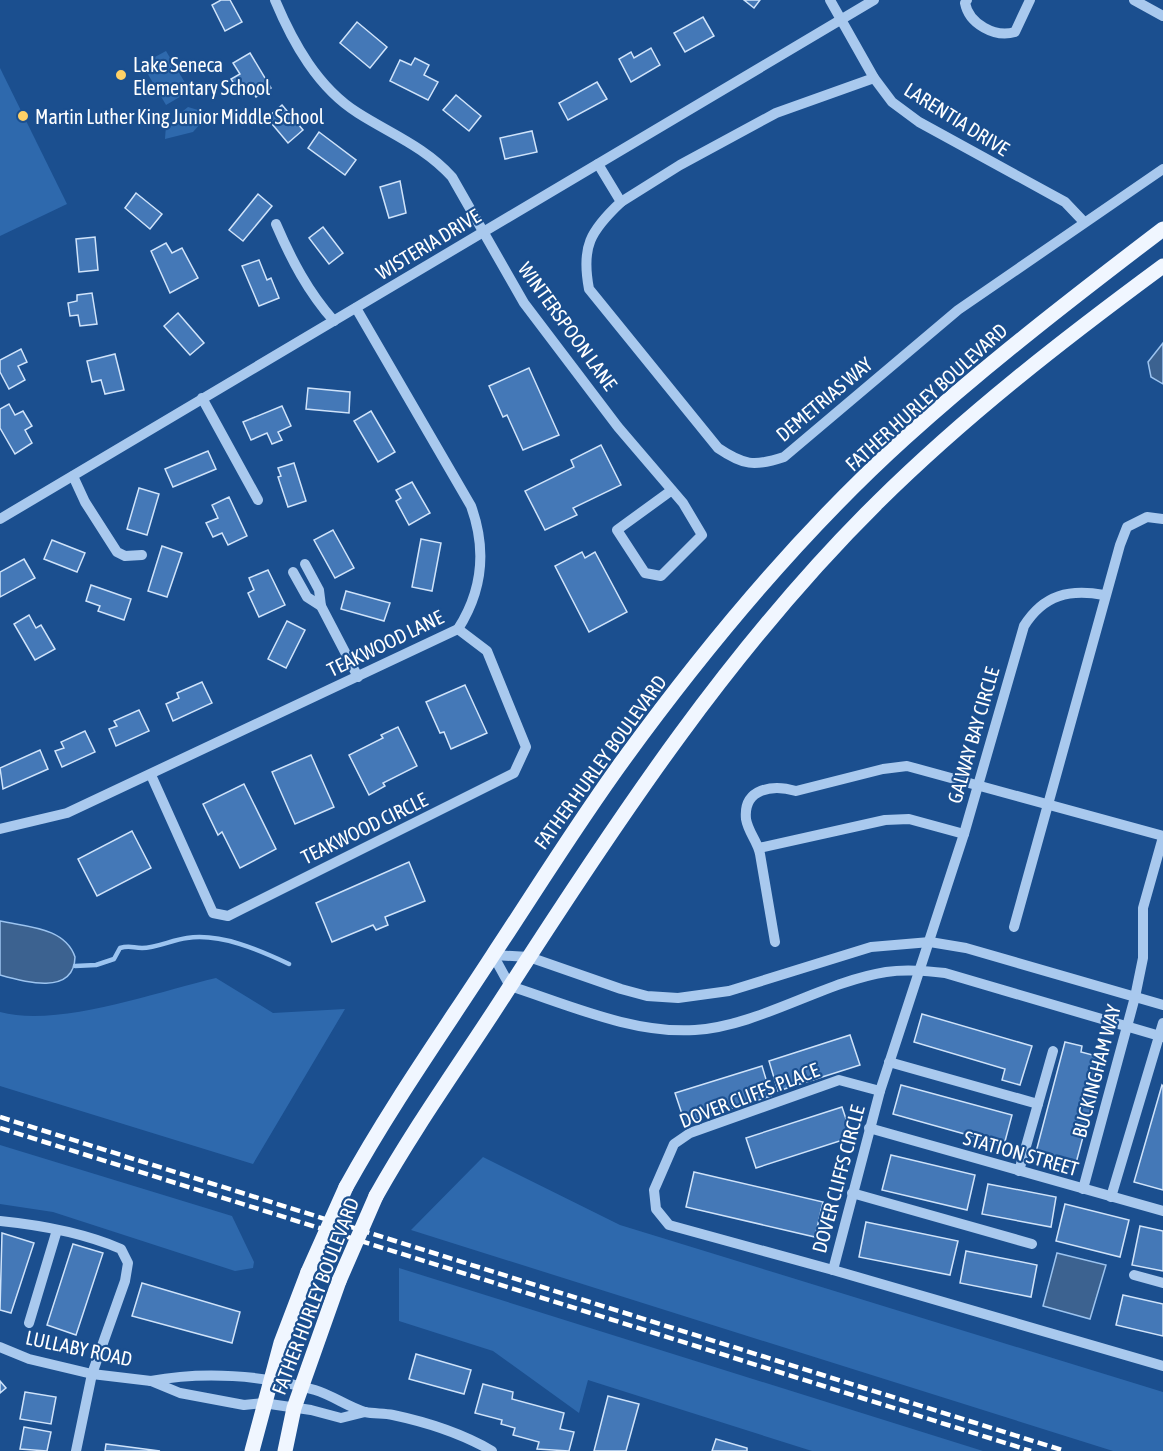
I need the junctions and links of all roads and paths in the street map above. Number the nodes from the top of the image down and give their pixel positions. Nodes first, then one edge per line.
1 (275, 0) edge
2 (830, 0) edge
3 (874, 0) edge
4 (967, 0) edge
5 (1030, 0) edge
6 (1134, 0) edge
7 (1163, 16) edge
8 (841, 19) junction
9 (874, 78) junction
10 (598, 164) junction
11 (1163, 169) edge
12 (621, 202) junction
13 (1084, 222) junction
14 (276, 224) dead end
15 (1163, 229) edge
16 (483, 232) junction
17 (1163, 266) edge
18 (356, 308) junction
19 (334, 321) junction
20 (202, 398) junction
21 (73, 476) junction
22 (672, 490) junction
23 (258, 500) dead end
24 (0, 519) edge
25 (1163, 519) edge
26 (142, 555) dead end
27 (305, 564) dead end
28 (293, 572) dead end
29 (1104, 595) junction
30 (321, 606) junction
31 (458, 629) junction
32 (358, 677) junction
33 (151, 775) junction
34 (979, 784) junction
35 (1048, 802) junction
36 (0, 829) edge
37 (964, 834) junction
38 (1163, 836) edge
39 (759, 848) junction
40 (1014, 927) dead end
41 (775, 942) dead end
42 (930, 942) junction
43 (493, 955) junction
44 (529, 957) junction
45 (920, 970) junction
46 (510, 986) junction
47 (1135, 997) junction
48 (1163, 1005) edge
49 (1163, 1023) edge
50 (1128, 1027) junction
51 (1161, 1036) edge
52 (1053, 1051) dead end
53 (889, 1062) junction
54 (880, 1091) junction
55 (1038, 1104) junction
56 (869, 1128) junction
57 (1019, 1171) junction
58 (1083, 1189) junction
59 (852, 1193) junction
60 (1112, 1197) junction
61 (1163, 1211) edge
62 (0, 1221) edge
63 (57, 1230) junction
64 (1032, 1244) dead end
65 (833, 1270) junction
66 (1134, 1275) dead end
67 (1163, 1283) edge
68 (29, 1323) dead end
69 (0, 1347) edge
70 (1163, 1366) edge
71 (92, 1374) junction
72 (151, 1381) junction
73 (269, 1381) junction
74 (301, 1387) junction
75 (263, 1403) junction
76 (294, 1408) junction
77 (365, 1412) junction
78 (76, 1451) edge
79 (252, 1451) edge
80 (285, 1451) edge
81 (492, 1451) edge

1 - 16 street, WINTERSPOON LANE
2 - 8 street
3 - 8 street, WISTERIA DRIVE
4 - 5 street
6 - 7 street
8 - 9 street, LARENTIA DRIVE
8 - 10 street, WISTERIA DRIVE
9 - 12 street, DEMETRIAS WAY
9 - 13 street, LARENTIA DRIVE
10 - 12 street
10 - 16 street, WISTERIA DRIVE
11 - 13 street, DEMETRIAS WAY
12 - 13 street, DEMETRIAS WAY
14 - 19 street
15 - 43 main road, FATHER HURLEY BOULEVARD
16 - 18 street, WISTERIA DRIVE
16 - 22 street, WINTERSPOON LANE
17 - 44 main road, FATHER HURLEY BOULEVARD
18 - 19 street, WISTERIA DRIVE
18 - 31 street, TEAKWOOD LANE
19 - 20 street, WISTERIA DRIVE
20 - 21 street, WISTERIA DRIVE
20 - 23 street
21 - 24 street, WISTERIA DRIVE
21 - 26 street
22 - 22 street, WINTERSPOON LANE
25 - 29 street
27 - 30 street
28 - 30 street
29 - 34 street, GALWAY BAY CIRCLE
29 - 35 street
30 - 32 street
31 - 32 street, TEAKWOOD LANE
31 - 33 street, TEAKWOOD CIRCLE
32 - 33 street, TEAKWOOD LANE
33 - 36 street, TEAKWOOD LANE
34 - 35 street
34 - 37 street, GALWAY BAY CIRCLE
34 - 39 street
35 - 38 street
35 - 40 street
37 - 39 street
37 - 42 street, GALWAY BAY CIRCLE
38 - 47 street, BUCKINGHAM WAY
39 - 41 street
42 - 44 street
42 - 45 street, DOVER CLIFFS CIRCLE
42 - 47 street
43 - 44 street
43 - 46 street
43 - 73 main road, FATHER HURLEY BOULEVARD, bridge
44 - 46 main road, FATHER HURLEY BOULEVARD
45 - 46 street
45 - 50 street
45 - 53 street, DOVER CLIFFS CIRCLE
46 - 74 main road, FATHER HURLEY BOULEVARD, bridge
47 - 48 street
47 - 50 street, BUCKINGHAM WAY
49 - 51 street
50 - 51 street
50 - 58 street, BUCKINGHAM WAY
51 - 60 street
52 - 55 street
53 - 54 street, DOVER CLIFFS CIRCLE
53 - 55 street
54 - 56 street, DOVER CLIFFS CIRCLE
54 - 65 street, DOVER CLIFFS PLACE
55 - 57 street
56 - 57 street, STATION STREET
56 - 59 street, DOVER CLIFFS CIRCLE
57 - 58 street, STATION STREET
58 - 60 street, STATION STREET
59 - 64 street
59 - 65 street, DOVER CLIFFS CIRCLE
60 - 61 street, STATION STREET
62 - 63 street
63 - 68 street
63 - 71 street
65 - 70 street, DOVER CLIFFS CIRCLE
66 - 67 street
69 - 71 street, LULLABY ROAD
71 - 72 street, LULLABY ROAD
71 - 78 street
72 - 73 street, LULLABY ROAD
72 - 75 street, LULLABY ROAD
73 - 74 street, LULLABY ROAD
73 - 75 main road, FATHER HURLEY BOULEVARD
74 - 76 main road, FATHER HURLEY BOULEVARD
74 - 77 street, LULLABY ROAD
75 - 76 street, LULLABY ROAD
75 - 79 main road, FATHER HURLEY BOULEVARD
76 - 77 street, LULLABY ROAD
76 - 80 main road, FATHER HURLEY BOULEVARD
77 - 81 street

